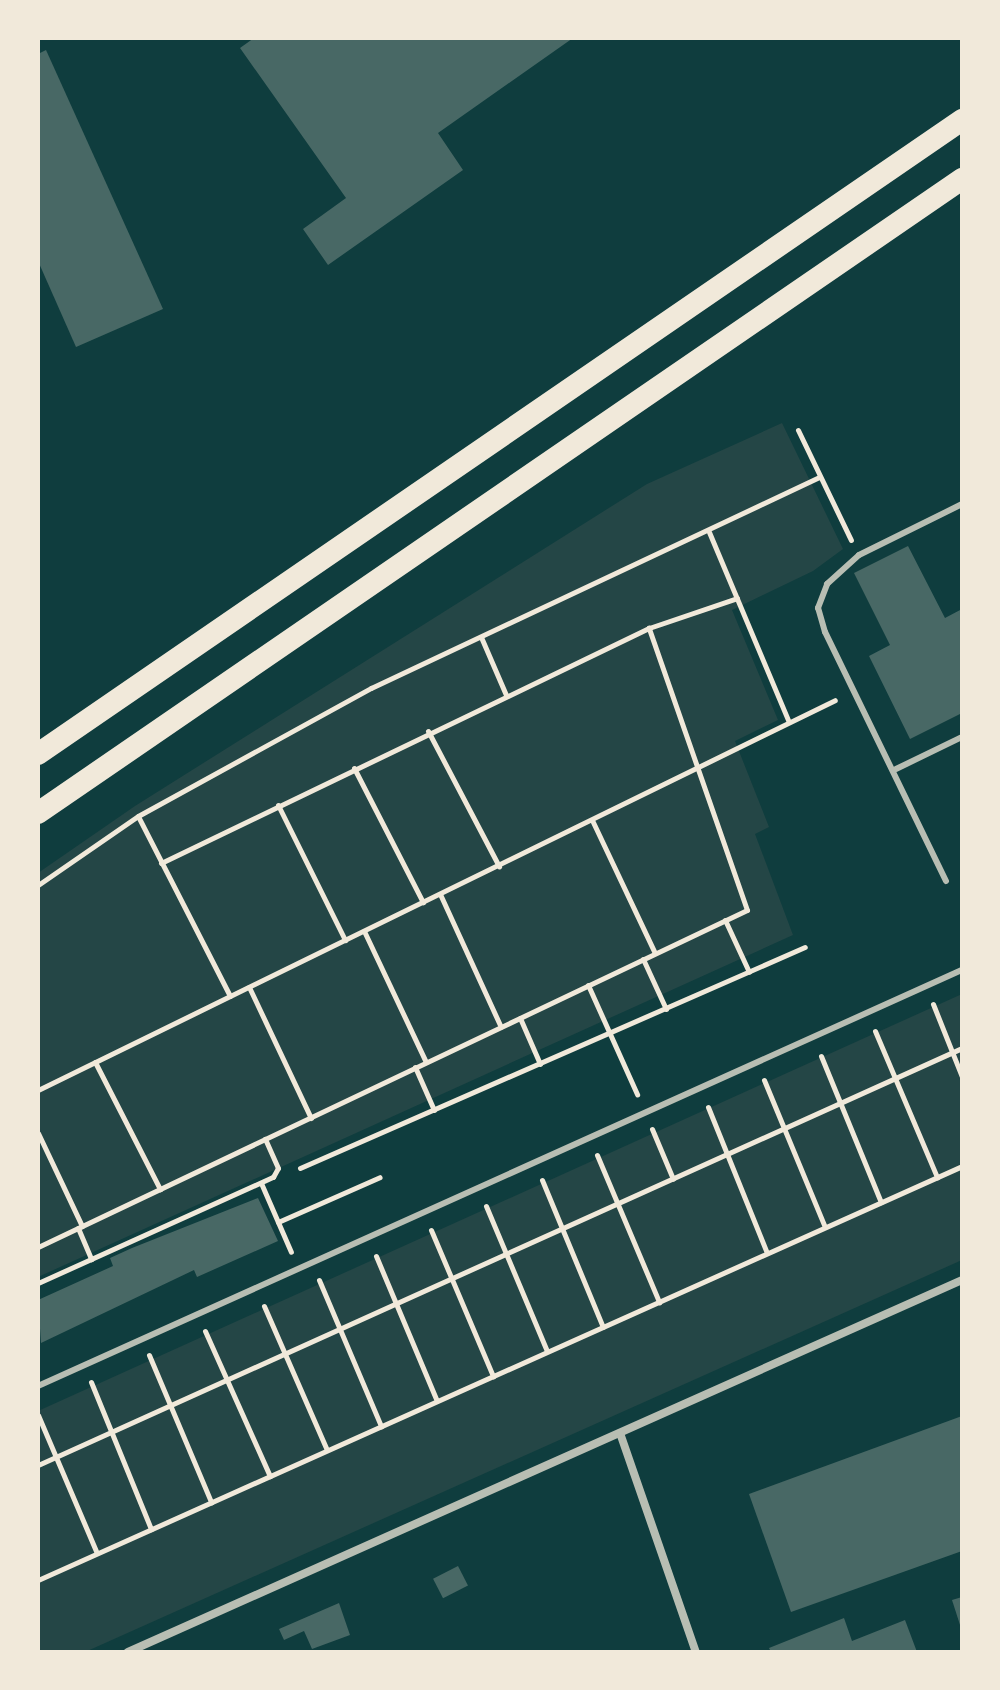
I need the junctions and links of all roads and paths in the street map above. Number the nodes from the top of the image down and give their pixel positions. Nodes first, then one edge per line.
1 (962, 120) edge
2 (962, 179) edge
3 (798, 430) dead end
4 (820, 477) junction
5 (962, 504) edge
6 (709, 532) junction
7 (859, 555) junction
8 (737, 598) junction
9 (649, 628) junction
10 (480, 637) junction
11 (855, 690) junction
12 (506, 695) junction
13 (94, 715) junction
14 (789, 722) junction
15 (428, 731) junction
16 (962, 737) edge
17 (38, 747) edge
18 (38, 754) edge
19 (699, 766) junction
20 (354, 768) junction
21 (896, 769) junction
22 (278, 805) junction
23 (38, 813) edge
24 (138, 816) junction
25 (592, 820) junction
26 (161, 863) junction
27 (499, 866) junction
28 (946, 881) dead end
29 (38, 885) edge
30 (440, 894) junction
31 (423, 902) junction
32 (725, 920) junction
33 (364, 931) junction
34 (345, 940) junction
35 (805, 947) dead end
36 (655, 953) junction
37 (643, 959) junction
38 (962, 970) edge
39 (749, 972) junction
40 (588, 985) junction
41 (926, 986) junction
42 (249, 987) junction
43 (230, 996) junction
44 (666, 1009) junction
45 (868, 1012) junction
46 (520, 1018) junction
47 (501, 1027) junction
48 (610, 1033) junction
49 (812, 1037) junction
50 (962, 1048) edge
51 (952, 1053) junction
52 (95, 1062) junction
53 (426, 1062) junction
54 (756, 1062) junction
55 (540, 1064) junction
56 (415, 1067) junction
57 (962, 1077) edge
58 (895, 1078) junction
59 (700, 1087) junction
60 (38, 1090) edge
61 (840, 1103) junction
62 (434, 1110) junction
63 (645, 1112) junction
64 (311, 1118) junction
65 (784, 1129) junction
66 (38, 1133) edge
67 (590, 1137) junction
68 (265, 1139) junction
69 (727, 1154) junction
70 (534, 1162) junction
71 (962, 1166) edge
72 (300, 1168) dead end
73 (380, 1177) dead end
74 (937, 1177) junction
75 (673, 1179) junction
76 (261, 1183) junction
77 (478, 1187) junction
78 (160, 1189) junction
79 (881, 1202) junction
80 (618, 1203) junction
81 (423, 1211) junction
82 (278, 1222) junction
83 (80, 1227) junction
84 (825, 1227) junction
85 (562, 1229) junction
86 (368, 1236) junction
87 (38, 1247) edge
88 (767, 1253) junction
89 (506, 1254) junction
90 (91, 1259) junction
91 (311, 1262) junction
92 (298, 1268) junction
93 (452, 1279) junction
94 (962, 1280) edge
95 (38, 1283) edge
96 (255, 1287) junction
97 (659, 1302) junction
98 (396, 1304) junction
99 (198, 1313) junction
100 (603, 1327) junction
101 (340, 1329) junction
102 (142, 1338) junction
103 (547, 1351) junction
104 (285, 1354) junction
105 (84, 1365) junction
106 (493, 1376) junction
107 (227, 1380) junction
108 (38, 1386) edge
109 (437, 1401) junction
110 (170, 1406) junction
111 (38, 1415) edge
112 (381, 1426) junction
113 (111, 1432) junction
114 (620, 1433) junction
115 (327, 1450) junction
116 (38, 1465) edge
117 (270, 1476) junction
118 (211, 1502) junction
119 (151, 1529) junction
120 (97, 1553) junction
121 (38, 1580) edge
122 (128, 1652) edge
123 (696, 1652) edge

1 - 13 highway
2 - 23 highway
3 - 4 path
4 - 6 path
4 - 7 path
5 - 7 lane
6 - 8 path
6 - 10 path
7 - 11 lane
8 - 9 path
8 - 14 path
9 - 12 path
9 - 19 path
10 - 12 path
10 - 24 path
11 - 14 path
11 - 21 lane
12 - 15 path
13 - 17 highway
13 - 18 highway
14 - 19 path
15 - 20 path
15 - 27 path
16 - 21 lane
19 - 25 path
19 - 32 path
20 - 22 path
20 - 31 path
21 - 28 lane
22 - 26 path
22 - 34 path
24 - 26 path
24 - 29 path
25 - 27 path
25 - 36 path
26 - 43 path
27 - 30 path
30 - 31 path
30 - 47 path
31 - 33 path
32 - 36 path
32 - 39 path
33 - 34 path
33 - 53 path
34 - 42 path
35 - 39 path
36 - 37 path
37 - 40 path
37 - 44 path
38 - 41 lane
39 - 44 path
40 - 46 path
40 - 48 path
41 - 45 lane
41 - 51 path
42 - 43 path
42 - 64 path
43 - 52 path
44 - 48 path
45 - 49 lane
45 - 58 path
46 - 47 path
46 - 55 path
47 - 53 path
48 - 55 path
48 - 63 path
49 - 54 lane
49 - 61 path
50 - 51 path
51 - 57 path
51 - 58 path
52 - 60 path
52 - 78 path
53 - 56 path
54 - 59 lane
54 - 65 path
55 - 62 path
56 - 62 path
56 - 64 path
58 - 61 path
58 - 74 path
59 - 63 lane
59 - 69 path
61 - 65 path
61 - 79 path
62 - 72 path
63 - 67 lane
63 - 75 path
64 - 68 path
65 - 69 path
65 - 84 path
66 - 83 path
67 - 70 lane
67 - 80 path
68 - 76 path
68 - 78 path
69 - 75 path
69 - 88 path
70 - 77 lane
70 - 85 path
71 - 74 path
73 - 82 path
74 - 79 path
75 - 80 path
76 - 82 path
76 - 90 path
77 - 81 lane
77 - 89 path
78 - 83 path
79 - 84 path
80 - 85 path
80 - 97 path
81 - 86 lane
81 - 93 path
82 - 92 path
83 - 87 path
83 - 90 path
84 - 88 path
85 - 89 path
85 - 100 path
86 - 91 lane
86 - 98 path
88 - 97 path
89 - 93 path
89 - 103 path
90 - 95 path
91 - 92 lane
91 - 101 path
92 - 96 lane
93 - 98 path
93 - 106 path
94 - 114 street
96 - 99 lane
96 - 104 path
97 - 100 path
98 - 101 path
98 - 109 path
99 - 102 lane
99 - 107 path
100 - 103 path
101 - 104 path
101 - 112 path
102 - 105 lane
102 - 110 path
103 - 106 path
104 - 107 path
104 - 115 path
105 - 108 lane
105 - 113 path
106 - 109 path
107 - 110 path
107 - 117 path
109 - 112 path
110 - 113 path
110 - 118 path
111 - 120 path
112 - 115 path
113 - 116 path
113 - 119 path
114 - 122 street
114 - 123 street
115 - 117 path
117 - 118 path
118 - 119 path
119 - 120 path
120 - 121 path

